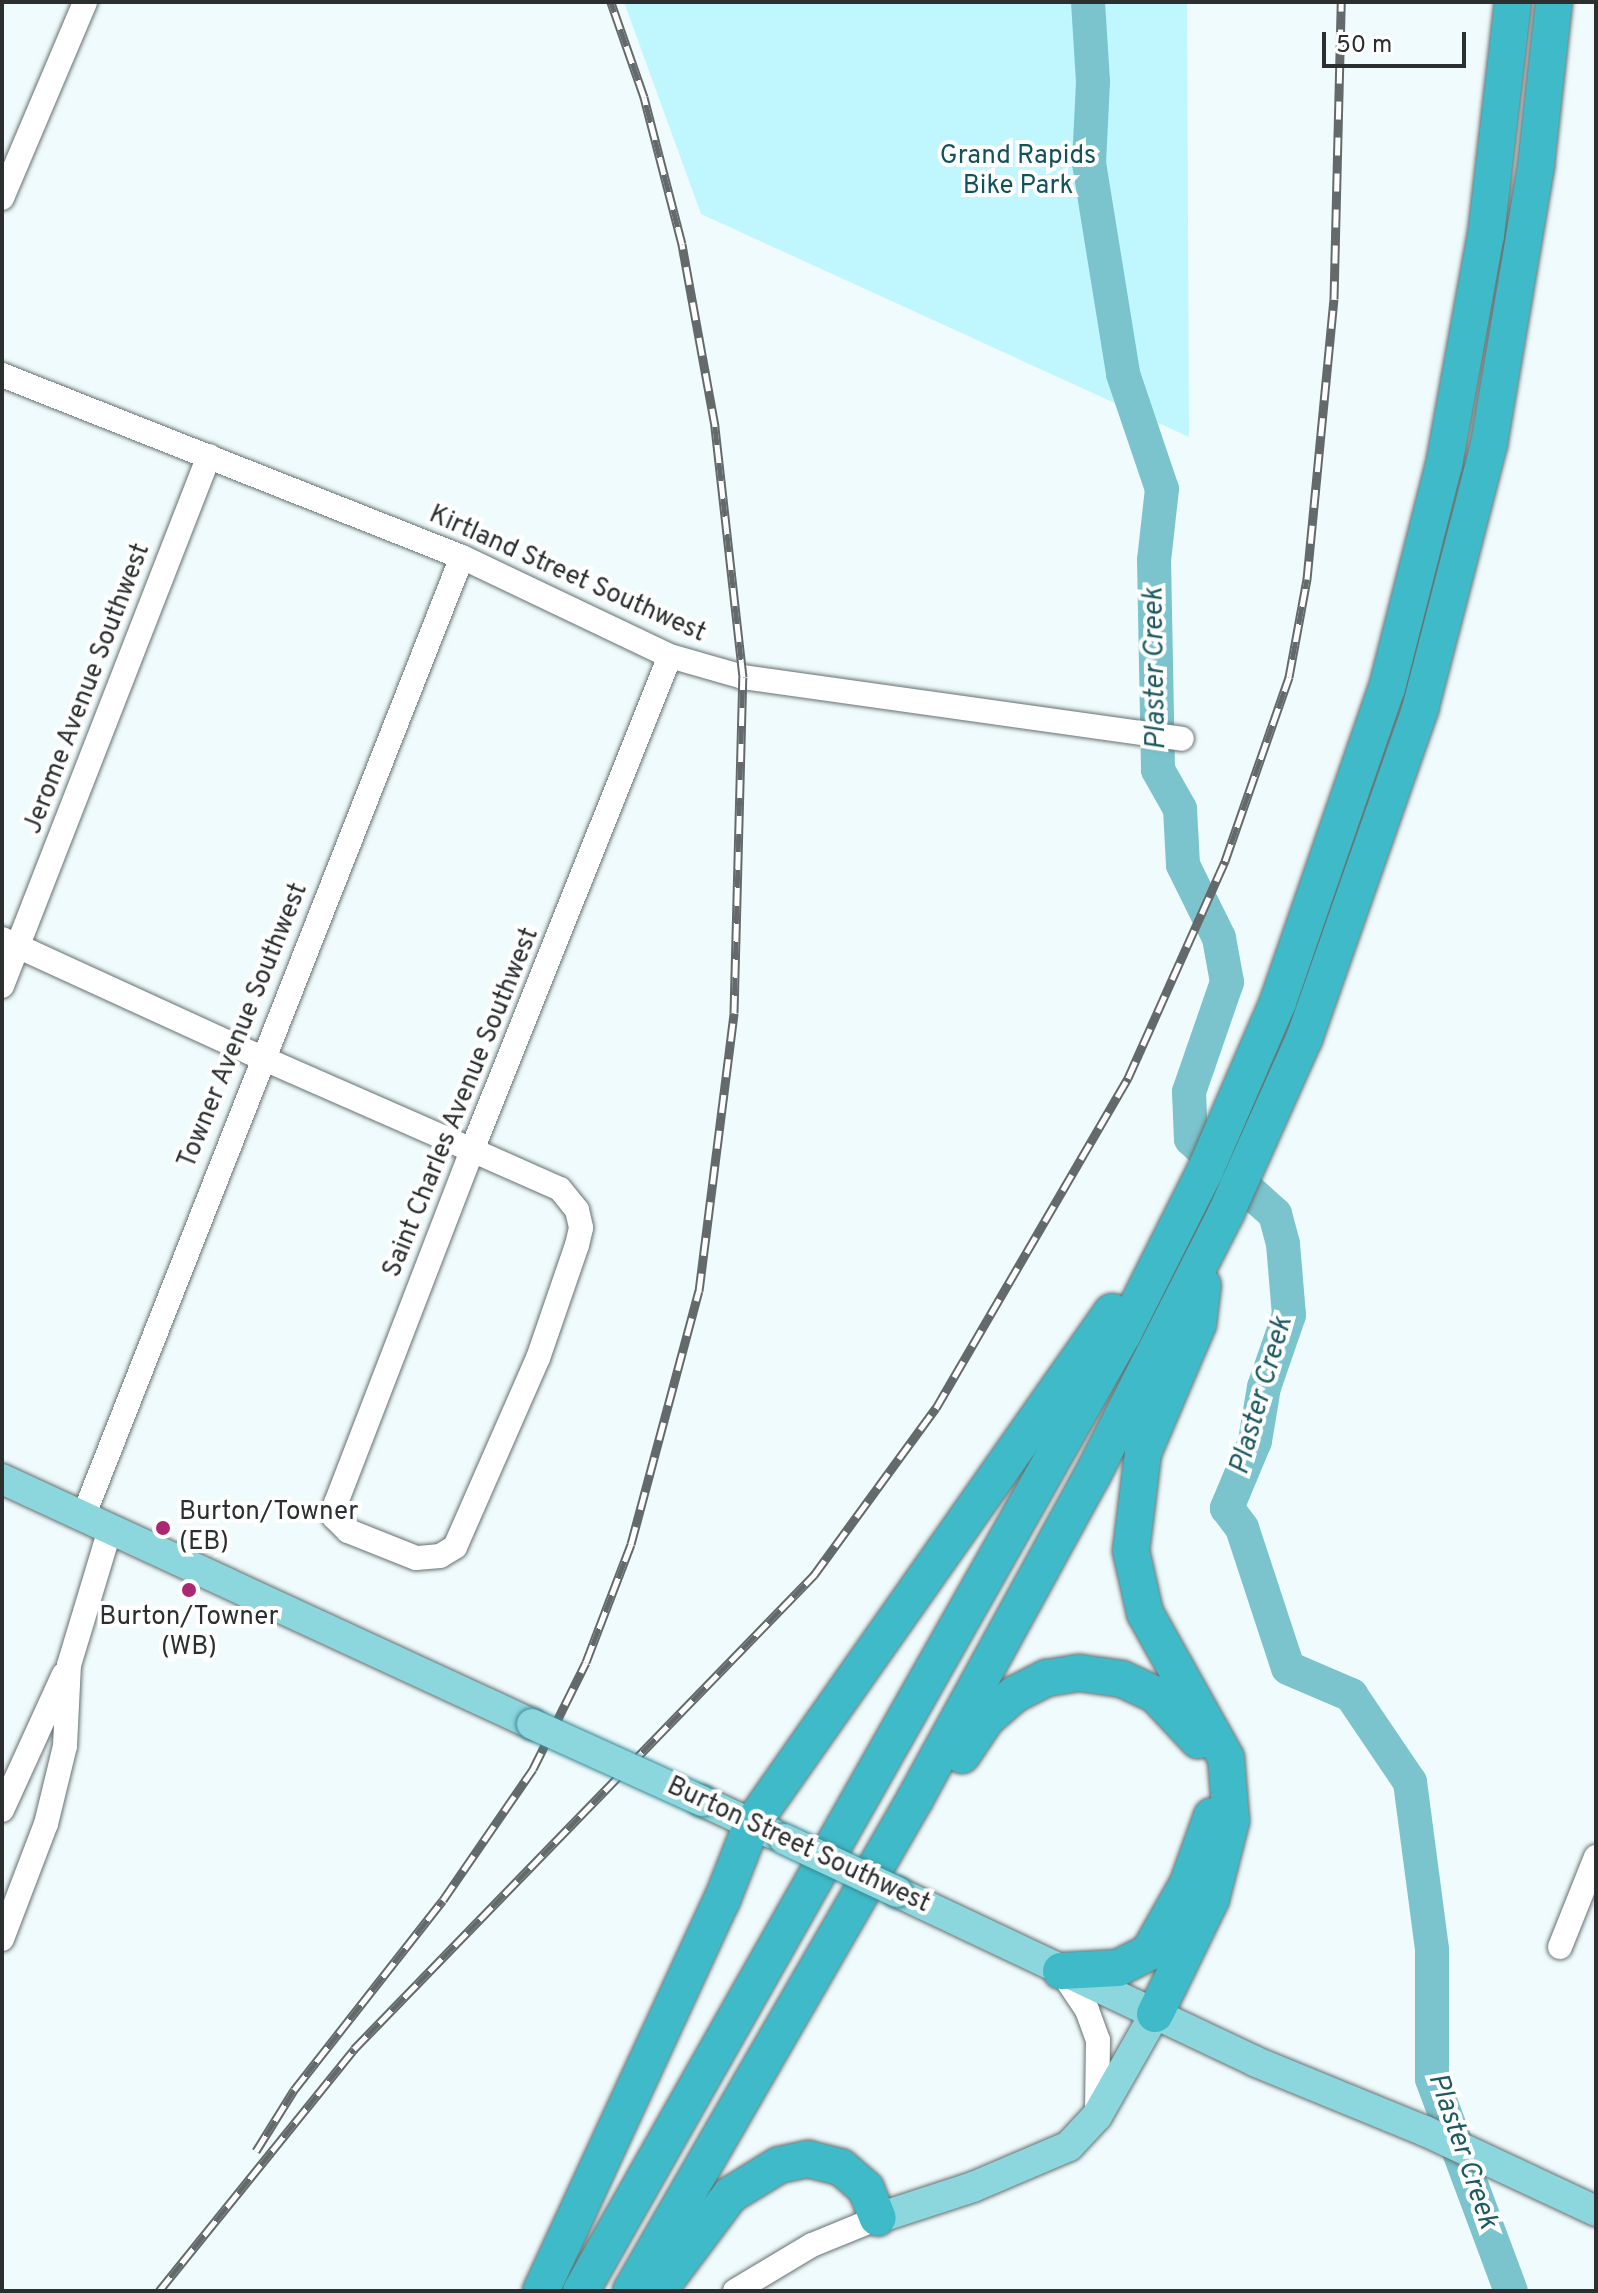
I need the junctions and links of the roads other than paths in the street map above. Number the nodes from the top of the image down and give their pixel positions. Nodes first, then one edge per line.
1 (85, 2) edge
2 (1513, 2) edge
3 (1554, 2) edge
4 (2, 198) edge
5 (2, 375) edge
6 (209, 456) junction
7 (462, 557) junction
8 (670, 656) junction
9 (1182, 739) dead end
10 (10, 942) edge
11 (2, 986) edge
12 (260, 1057) junction
13 (472, 1150) junction
14 (1184, 1216) junction
15 (1206, 1254) junction
16 (2, 1479) edge
17 (96, 1523) junction
18 (69, 1665) junction
19 (915, 1799) junction
20 (2, 1810) edge
21 (752, 1824) junction
22 (1596, 1857) edge
23 (2, 1939) edge
24 (1560, 1947) dead end
25 (1061, 1971) junction
26 (1155, 2014) junction
27 (1097, 2116) junction
28 (1596, 2211) edge
29 (878, 2218) junction
30 (541, 2291) edge
31 (581, 2291) edge
32 (631, 2291) edge
33 (658, 2291) edge
34 (735, 2291) edge

1 - 4 street
2 - 14 highway
3 - 15 highway
5 - 6 street, Kirtland Street Southwest
6 - 7 street, Kirtland Street Southwest
6 - 10 street, Jerome Avenue Southwest
7 - 8 street, Kirtland Street Southwest
7 - 12 street, Towner Avenue Southwest
8 - 9 street, Kirtland Street Southwest
8 - 13 street, Saint Charles Avenue Southwest
10 - 11 street, Jerome Avenue Southwest
10 - 12 street
12 - 13 street
12 - 17 street, Towner Avenue Southwest
13 - 13 street, Saint Charles Avenue Southwest
14 - 21 highway
14 - 31 highway
15 - 19 highway
15 - 26 highway
16 - 17 main road, Burton Street Southwest
17 - 18 street, Towner Avenue Southwest
17 - 21 main road, Burton Street Southwest, bridge
18 - 20 street
18 - 23 street
19 - 25 highway
19 - 32 highway
21 - 25 main road, Burton Street Southwest, bridge
21 - 30 highway
22 - 24 street
25 - 26 main road, Burton Street Southwest
25 - 27 street
26 - 27 main road
26 - 28 main road, Burton Street Southwest
27 - 29 main road
29 - 33 highway
29 - 34 street

